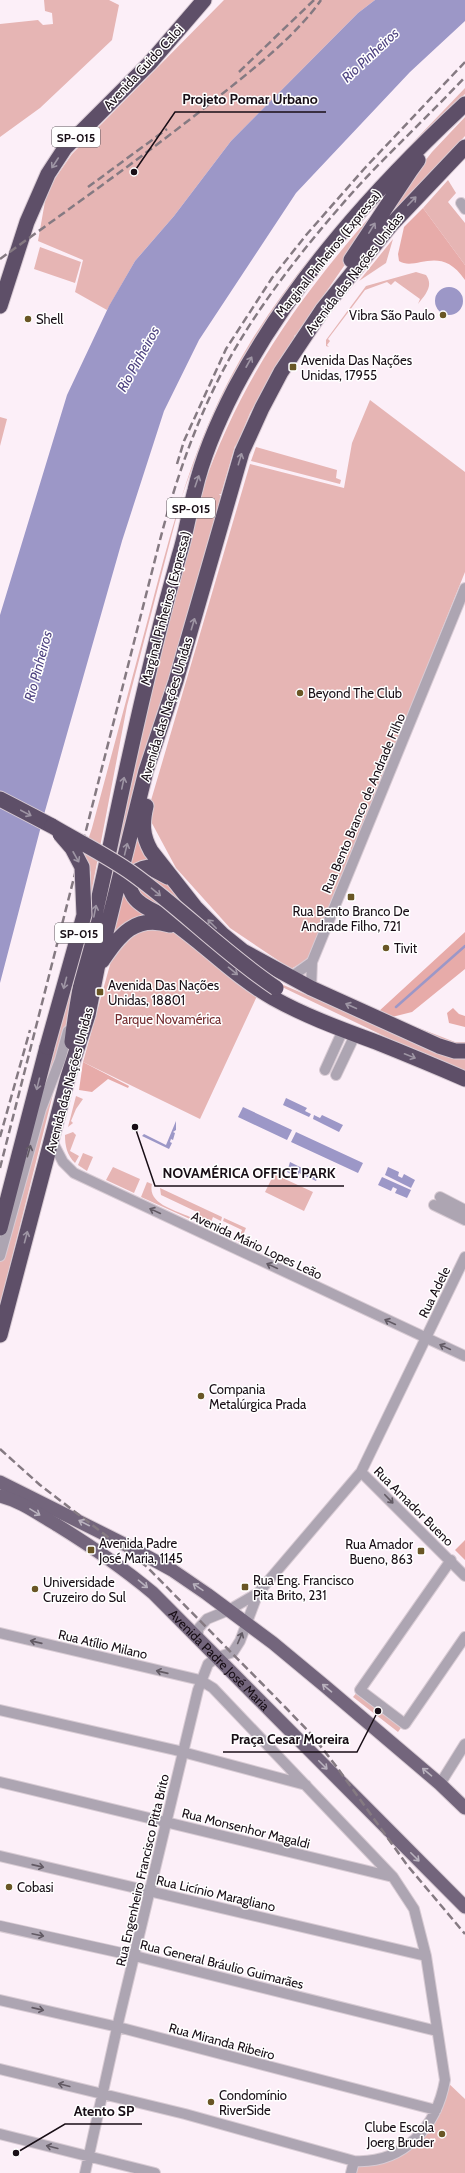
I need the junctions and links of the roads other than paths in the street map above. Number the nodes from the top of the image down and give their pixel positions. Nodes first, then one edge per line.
1 (204, 0) edge
2 (465, 105) edge
3 (465, 147) edge
4 (0, 306) edge
5 (323, 309) junction
6 (465, 588) edge
7 (165, 715) junction
8 (0, 799) edge
9 (52, 826) junction
10 (171, 878) junction
11 (182, 929) junction
12 (312, 962) junction
13 (97, 969) junction
14 (291, 977) junction
15 (311, 988) junction
16 (80, 990) junction
17 (349, 1032) junction
18 (374, 1041) junction
19 (465, 1051) edge
20 (325, 1070) dead end
21 (336, 1075) dead end
22 (68, 1077) junction
23 (465, 1079) edge
24 (52, 1141) junction
25 (465, 1210) edge
26 (465, 1220) edge
27 (0, 1228) edge
28 (0, 1256) edge
29 (465, 1257) edge
30 (0, 1335) edge
31 (425, 1338) junction
32 (465, 1356) edge
33 (361, 1472) junction
34 (0, 1482) edge
35 (0, 1496) edge
36 (130, 1547) junction
37 (451, 1560) junction
38 (119, 1565) junction
39 (465, 1576) edge
40 (258, 1593) junction
41 (229, 1610) junction
42 (246, 1622) junction
43 (0, 1633) edge
44 (465, 1637) edge
45 (198, 1638) junction
46 (216, 1658) junction
47 (200, 1680) junction
48 (0, 1710) edge
49 (463, 1750) edge
50 (184, 1753) junction
51 (0, 1782) edge
52 (440, 1784) junction
53 (306, 1785) junction
54 (465, 1808) edge
55 (167, 1822) junction
56 (0, 1856) edge
57 (392, 1876) junction
58 (150, 1890) junction
59 (465, 1907) edge
60 (0, 1926) edge
61 (135, 1956) junction
62 (426, 1956) junction
63 (0, 2000) edge
64 (118, 2027) junction
65 (437, 2031) junction
66 (0, 2069) edge
67 (102, 2095) junction
68 (436, 2110) junction
69 (0, 2134) edge
70 (90, 2157) junction
71 (354, 2161) junction
72 (85, 2173) edge
73 (155, 2173) edge
74 (351, 2173) edge

1 -> 4 highway, Avenida Guido Caloi / SP-015
5 -> 2 highway
16 -> 2 highway, Marginal Pinheiros (Expressa) / SP-015
5 -> 3 highway, Avenida das Nações Unidas
7 -> 5 highway, Avenida das Nações Unidas
6 - 12 street, Rua Bento Branco de Andrade Filho
7 - 10 highway
13 -> 7 highway, Avenida das Nações Unidas
8 -> 9 highway, SP-015
9 -> 18 highway, bridge
9 -> 27 highway, SP-015, bridge
10 - 11 highway
14 -> 10 highway
11 - 13 highway
11 -> 17 highway
12 - 14 street
12 - 15 street, Rua Bento Branco de Andrade Filho
13 - 22 highway, Avenida das Nações Unidas
14 - 15 highway
19 -> 15 highway
16 - 22 highway, Marginal Pinheiros (Expressa) / SP-015
28 -> 16 street
17 - 18 highway
17 - 20 street
17 - 21 street
18 -> 23 highway
22 - 24 highway, Avenida das Nações Unidas / SP-015
30 -> 24 highway, Avenida das Nações Unidas / SP-015
31 -> 24 street, Avenida Mário Lopes Leão
25 - 26 street
29 - 31 street, Rua Adele
32 -> 31 street, Avenida Mário Lopes Leão
31 - 33 street, Rua Engenheiro Francisco Pitta Brito
33 -> 37 street, Rua Amador Bueno
33 - 40 street, Rua Engenheiro Francisco Pitta Brito
36 -> 34 main road
35 -> 38 main road, Avenida Padre José Maria
36 - 38 main road
41 -> 36 main road
37 - 39 street, Rua Amador Bueno
37 - 44 street
38 -> 45 main road, Avenida Padre José Maria
40 - 41 street, Rua Engenheiro Francisco Pitta Brito
40 - 42 street, Rua Engenheiro Francisco Pitta Brito
41 - 42 main road
41 - 45 street, Rua Engenheiro Francisco Pitta Brito
46 -> 42 street, Rua Engenheiro Francisco Pitta Brito
52 -> 42 main road
47 -> 43 street, Rua Atílio Milano
45 - 46 main road, Avenida Padre José Maria
46 - 47 street, Rua Engenheiro Francisco Pitta Brito
46 -> 59 main road, Avenida Padre José Maria
47 - 50 street, Rua Engenheiro Francisco Pitta Brito
47 - 53 street
48 - 50 street
49 - 52 street
50 - 53 street
50 - 55 street, Rua Engenheiro Francisco Pitta Brito
51 - 55 street, Rua Monsenhor Magaldi
52 - 54 main road
53 - 57 street
55 - 57 street, Rua Monsenhor Magaldi
55 - 58 street, Rua Engenheiro Francisco Pitta Brito
56 -> 58 street, Rua Licínio Maragliano
57 - 62 street
58 - 61 street, Rua Engenheiro Francisco Pitta Brito
58 - 62 street, Rua Licínio Maragliano
60 -> 61 street, Rua General Bráulio Guimarães
61 - 64 street, Rua Engenheiro Francisco Pitta Brito
61 - 65 street, Rua General Bráulio Guimarães
62 - 65 street
63 -> 64 street, Rua Miranda Ribeiro
64 - 67 street, Rua Engenheiro Francisco Pitta Brito
64 - 68 street, Rua Miranda Ribeiro
65 - 68 street
67 -> 66 street
67 - 70 street, Rua Engenheiro Francisco Pitta Brito
67 - 71 street
68 - 71 street
70 -> 69 street
70 - 72 street, Rua Engenheiro Francisco Pitta Brito
70 - 73 street
71 - 74 street

